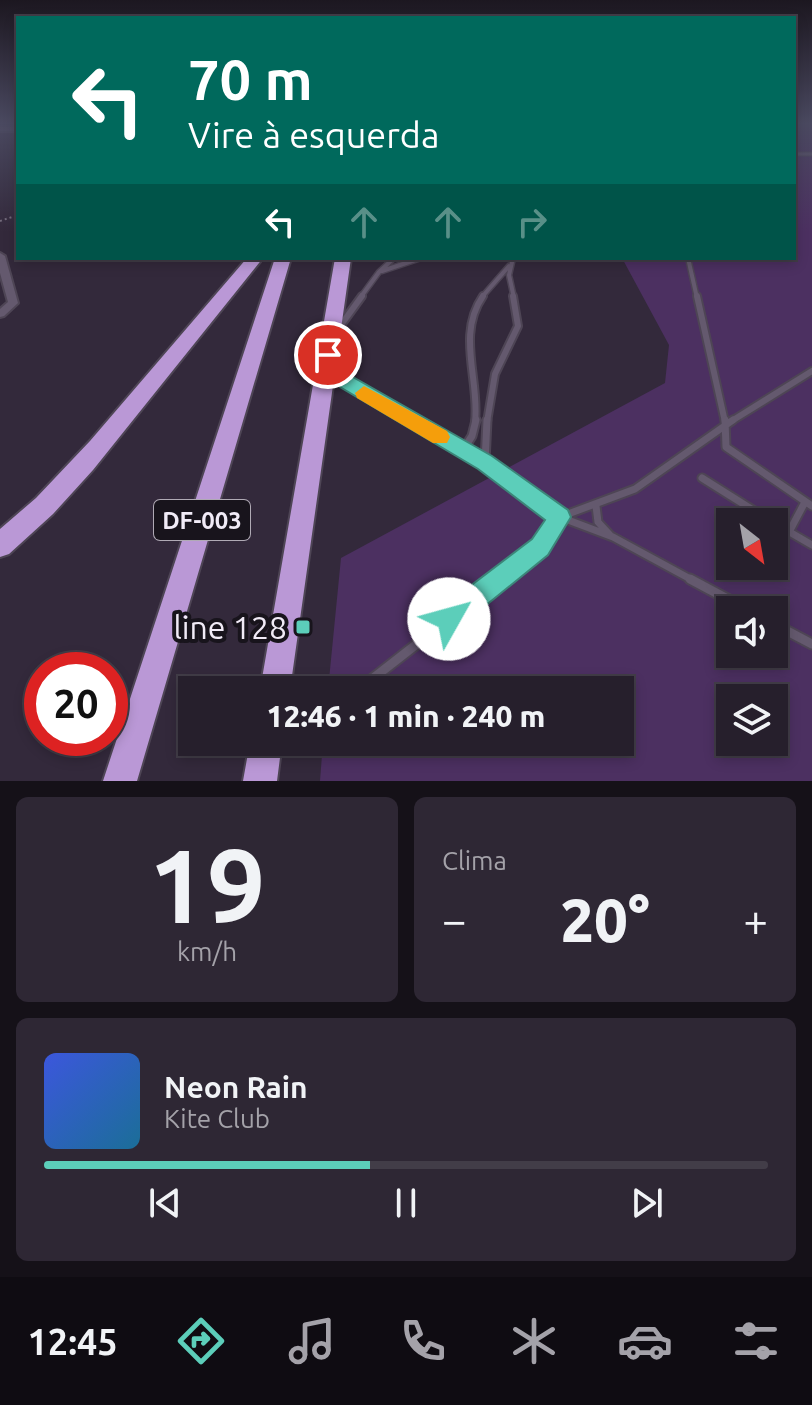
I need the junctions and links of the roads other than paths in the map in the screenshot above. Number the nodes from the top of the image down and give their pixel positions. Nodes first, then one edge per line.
1 (0, 259) edge
2 (253, 260) edge
3 (282, 260) edge
4 (343, 260) edge
5 (392, 260) edge
6 (415, 260) edge
7 (512, 260) edge
8 (688, 260) edge
9 (509, 266) junction
10 (379, 272) junction
11 (3, 313) edge
12 (328, 348) junction
13 (812, 371) edge
14 (726, 425) junction
15 (463, 450) junction
16 (485, 462) junction
17 (702, 478) dead end
18 (808, 504) edge
19 (596, 506) junction
20 (750, 508) edge
21 (560, 517) junction
22 (789, 532) joint
23 (613, 537) junction
24 (0, 545) edge
25 (812, 545) edge
26 (722, 596) edge
27 (788, 631) edge
28 (812, 644) edge
29 (277, 676) edge
30 (376, 676) edge
31 (120, 781) edge

1 - 11 street
2 - 24 highway
3 - 31 highway, DF-003
4 - 12 highway
5 - 10 lane
6 - 10 lane
7 - 9 lane
8 - 14 lane
9 - 15 lane
9 - 16 lane
10 - 12 lane
12 - 15 lane
12 - 29 highway
13 - 14 lane
14 - 18 lane
14 - 19 lane
15 - 16 lane
16 - 21 lane
17 - 20 lane
18 - 22 lane
19 - 21 lane
19 - 23 lane
21 - 23 lane
21 - 30 lane
22 - 25 lane
23 - 26 lane
27 - 28 lane

